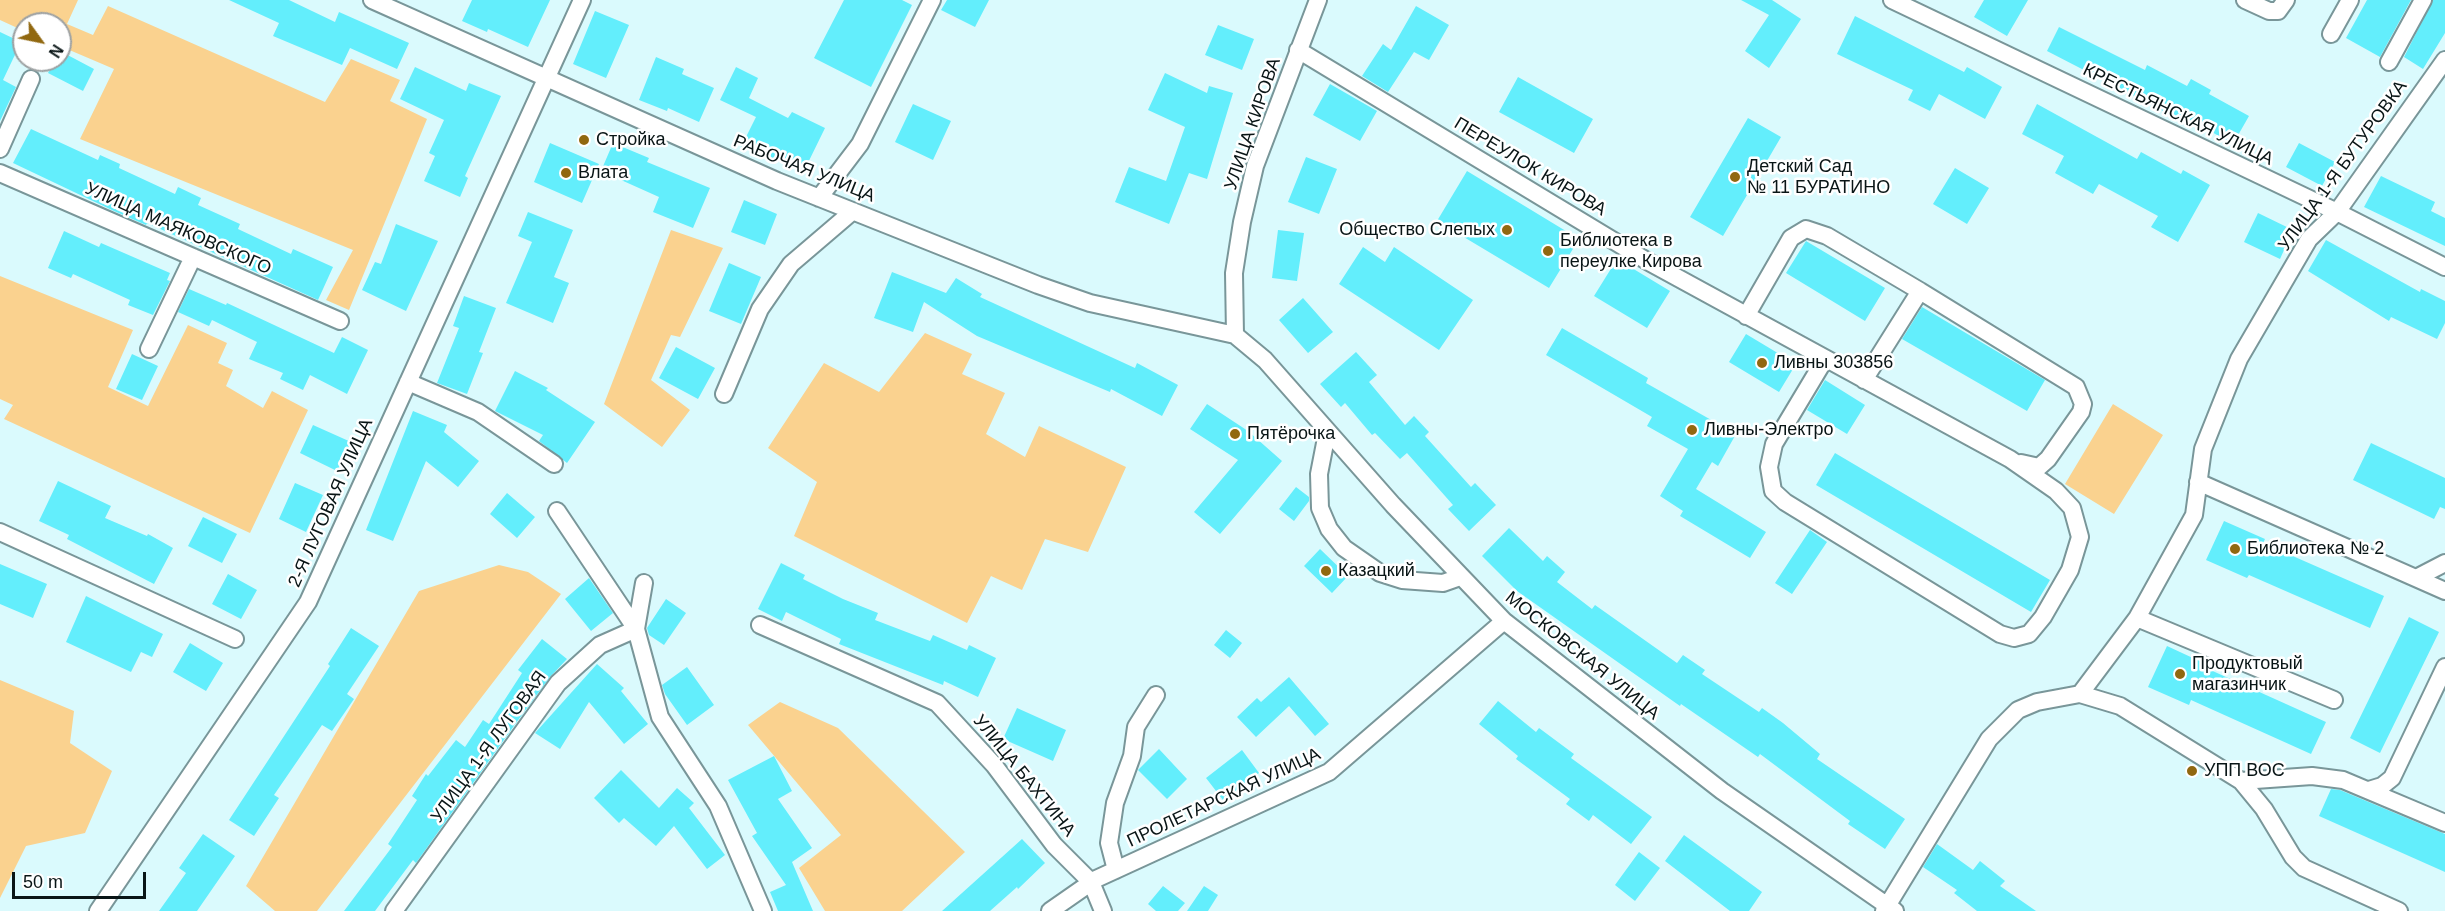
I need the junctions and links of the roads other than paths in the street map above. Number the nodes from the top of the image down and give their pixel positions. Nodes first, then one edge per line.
1 (372, 0) edge
2 (582, 0) edge
3 (932, 0) edge
4 (1318, 0) edge
5 (1892, 0) edge
6 (2245, 0) edge
7 (2286, 0) edge
8 (2350, 0) edge
9 (2423, 0) edge
10 (2331, 34) dead end
11 (1298, 50) junction
12 (2445, 60) edge
13 (2389, 62) dead end
14 (31, 79) dead end
15 (545, 79) junction
16 (0, 149) edge
17 (0, 173) edge
18 (819, 198) junction
19 (853, 211) junction
20 (2337, 213) junction
21 (193, 256) junction
22 (2445, 267) edge
23 (1920, 291) junction
24 (1746, 316) junction
25 (340, 321) dead end
26 (1235, 335) junction
27 (149, 349) dead end
28 (1825, 359) junction
29 (1864, 380) junction
30 (408, 382) junction
31 (724, 394) dead end
32 (1328, 433) junction
33 (2010, 459) junction
34 (554, 464) dead end
35 (2198, 482) junction
36 (557, 511) dead end
37 (0, 532) edge
38 (2445, 563) edge
39 (1460, 577) junction
40 (2418, 577) junction
41 (644, 583) dead end
42 (2445, 591) edge
43 (2137, 618) junction
44 (1504, 621) junction
45 (760, 625) dead end
46 (636, 629) junction
47 (235, 639) dead end
48 (2445, 667) edge
49 (2080, 694) junction
50 (1156, 696) dead end
51 (2334, 700) dead end
52 (2241, 781) junction
53 (2368, 790) junction
54 (2445, 823) edge
55 (1116, 870) junction
56 (1091, 882) junction
57 (1889, 909) edge
58 (98, 911) edge
59 (394, 911) edge
60 (763, 911) edge
61 (1050, 911) edge
62 (1103, 911) edge
63 (2399, 911) edge

1 - 15 street, РАБОЧАЯ УЛИЦА
2 - 15 street, 2-Я ЛУГОВАЯ УЛИЦА
3 - 18 street
4 - 11 street, УЛИЦА КИРОВА
5 - 20 street, КРЕСТЬЯНСКАЯ УЛИЦА
6 - 7 street
8 - 10 street
9 - 13 street
11 - 24 street, ПЕРЕУЛОК КИРОВА
11 - 26 street, УЛИЦА КИРОВА
12 - 20 street, УЛИЦА 1-Я БУТУРОВКА
14 - 16 street
15 - 18 street, РАБОЧАЯ УЛИЦА
15 - 30 street, 2-Я ЛУГОВАЯ УЛИЦА
17 - 21 street, УЛИЦА МАЯКОВСКОГО
18 - 19 street, РАБОЧАЯ УЛИЦА
19 - 26 street, РАБОЧАЯ УЛИЦА
19 - 31 street
20 - 22 street, КРЕСТЬЯНСКАЯ УЛИЦА
20 - 35 street, УЛИЦА 1-Я БУТУРОВКА
21 - 25 street, УЛИЦА МАЯКОВСКОГО
21 - 27 street
23 - 24 street
23 - 29 street
23 - 33 street
24 - 28 street, ПЕРЕУЛОК КИРОВА
26 - 32 street, МОСКОВСКАЯ УЛИЦА
28 - 29 street, ПЕРЕУЛОК КИРОВА
28 - 33 street, ПЕРЕУЛОК КИРОВА
29 - 33 street, ПЕРЕУЛОК КИРОВА
30 - 34 street
30 - 58 street, 2-Я ЛУГОВАЯ УЛИЦА
32 - 39 street, МОСКОВСКАЯ УЛИЦА
32 - 39 street
35 - 40 street
35 - 43 street, УЛИЦА 1-Я БУТУРОВКА
36 - 46 street
37 - 47 street
38 - 40 street
39 - 44 street, МОСКОВСКАЯ УЛИЦА
40 - 42 street
41 - 46 street
43 - 49 street, УЛИЦА 1-Я БУТУРОВКА
43 - 51 street
44 - 55 street, ПРОЛЕТАРСКАЯ УЛИЦА
44 - 57 street, МОСКОВСКАЯ УЛИЦА
45 - 56 street, УЛИЦА БАХТИНА
46 - 59 street, УЛИЦА 1-Я ЛУГОВАЯ
46 - 60 street
48 - 53 street
49 - 52 street
49 - 57 street
50 - 55 street
52 - 53 street
52 - 63 street
53 - 54 street
55 - 56 street, ПРОЛЕТАРСКАЯ УЛИЦА
56 - 61 street, ПРОЛЕТАРСКАЯ УЛИЦА
56 - 62 street

